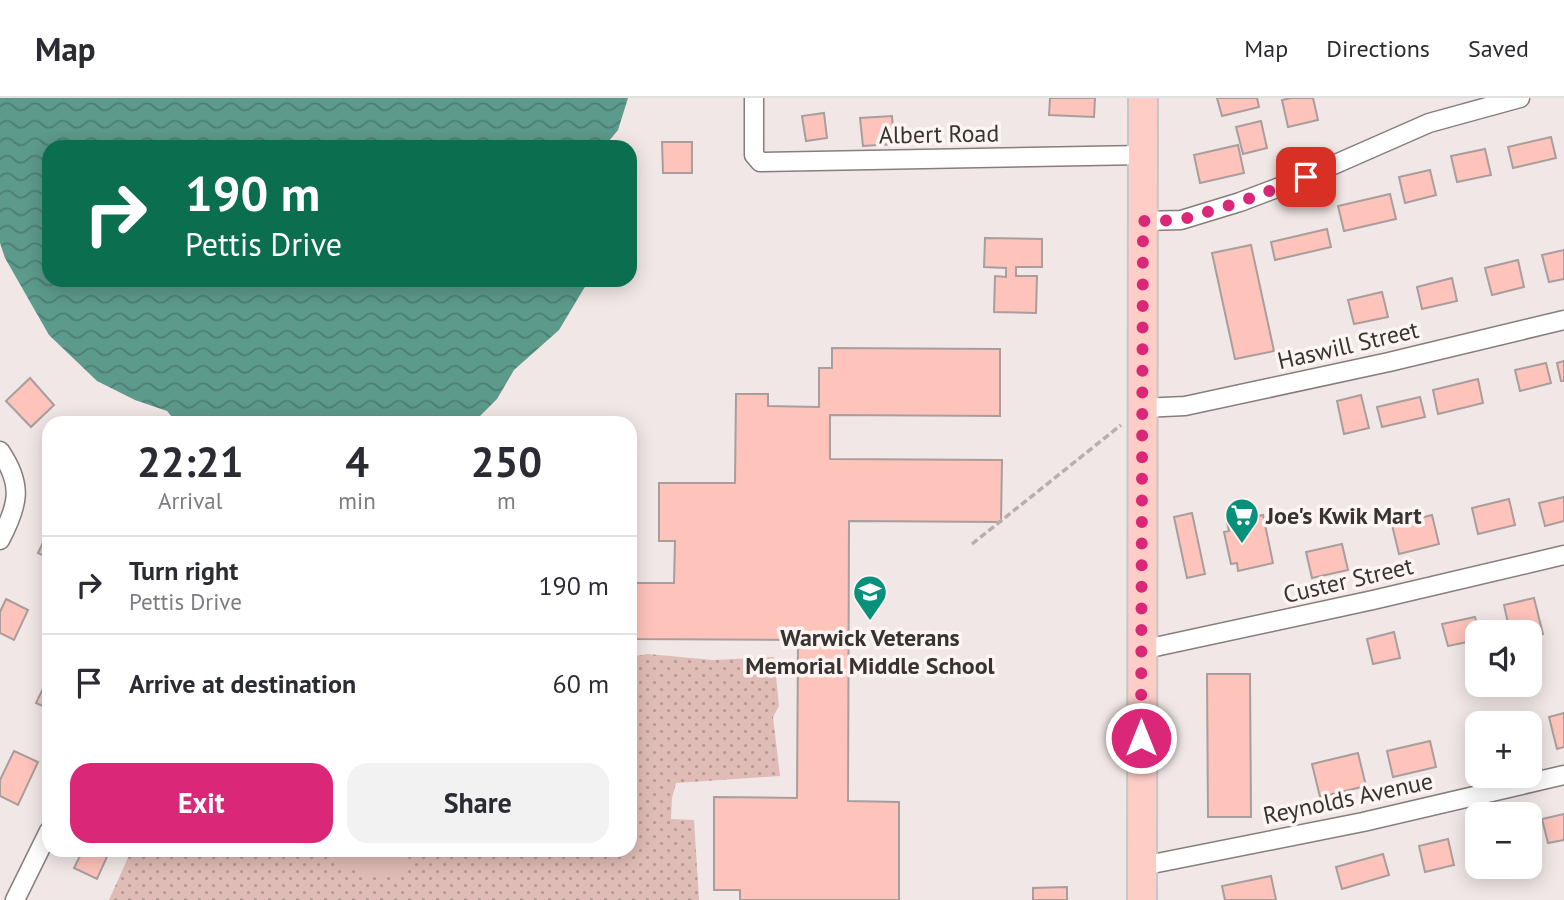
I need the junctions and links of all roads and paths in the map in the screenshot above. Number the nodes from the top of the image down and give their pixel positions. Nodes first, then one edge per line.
1 (754, 98) edge
2 (1143, 98) edge
3 (1520, 98) edge
4 (1143, 155) junction
5 (1143, 221) junction
6 (1564, 320) edge
7 (1142, 408) junction
8 (0, 451) edge
9 (0, 540) edge
10 (972, 544) dead end
11 (1564, 555) edge
12 (1141, 650) junction
13 (1564, 775) edge
14 (42, 845) edge
15 (1142, 866) junction
16 (15, 900) edge
17 (1142, 900) edge

1 - 4 street, Albert Road
2 - 4 main road
3 - 5 street
4 - 5 main road
5 - 7 main road
6 - 7 street, Haswill Street
7 - 10 path
7 - 12 main road
8 - 9 street
11 - 12 street, Custer Street
12 - 15 main road
13 - 15 street, Reynolds Avenue
14 - 16 street
15 - 17 main road

